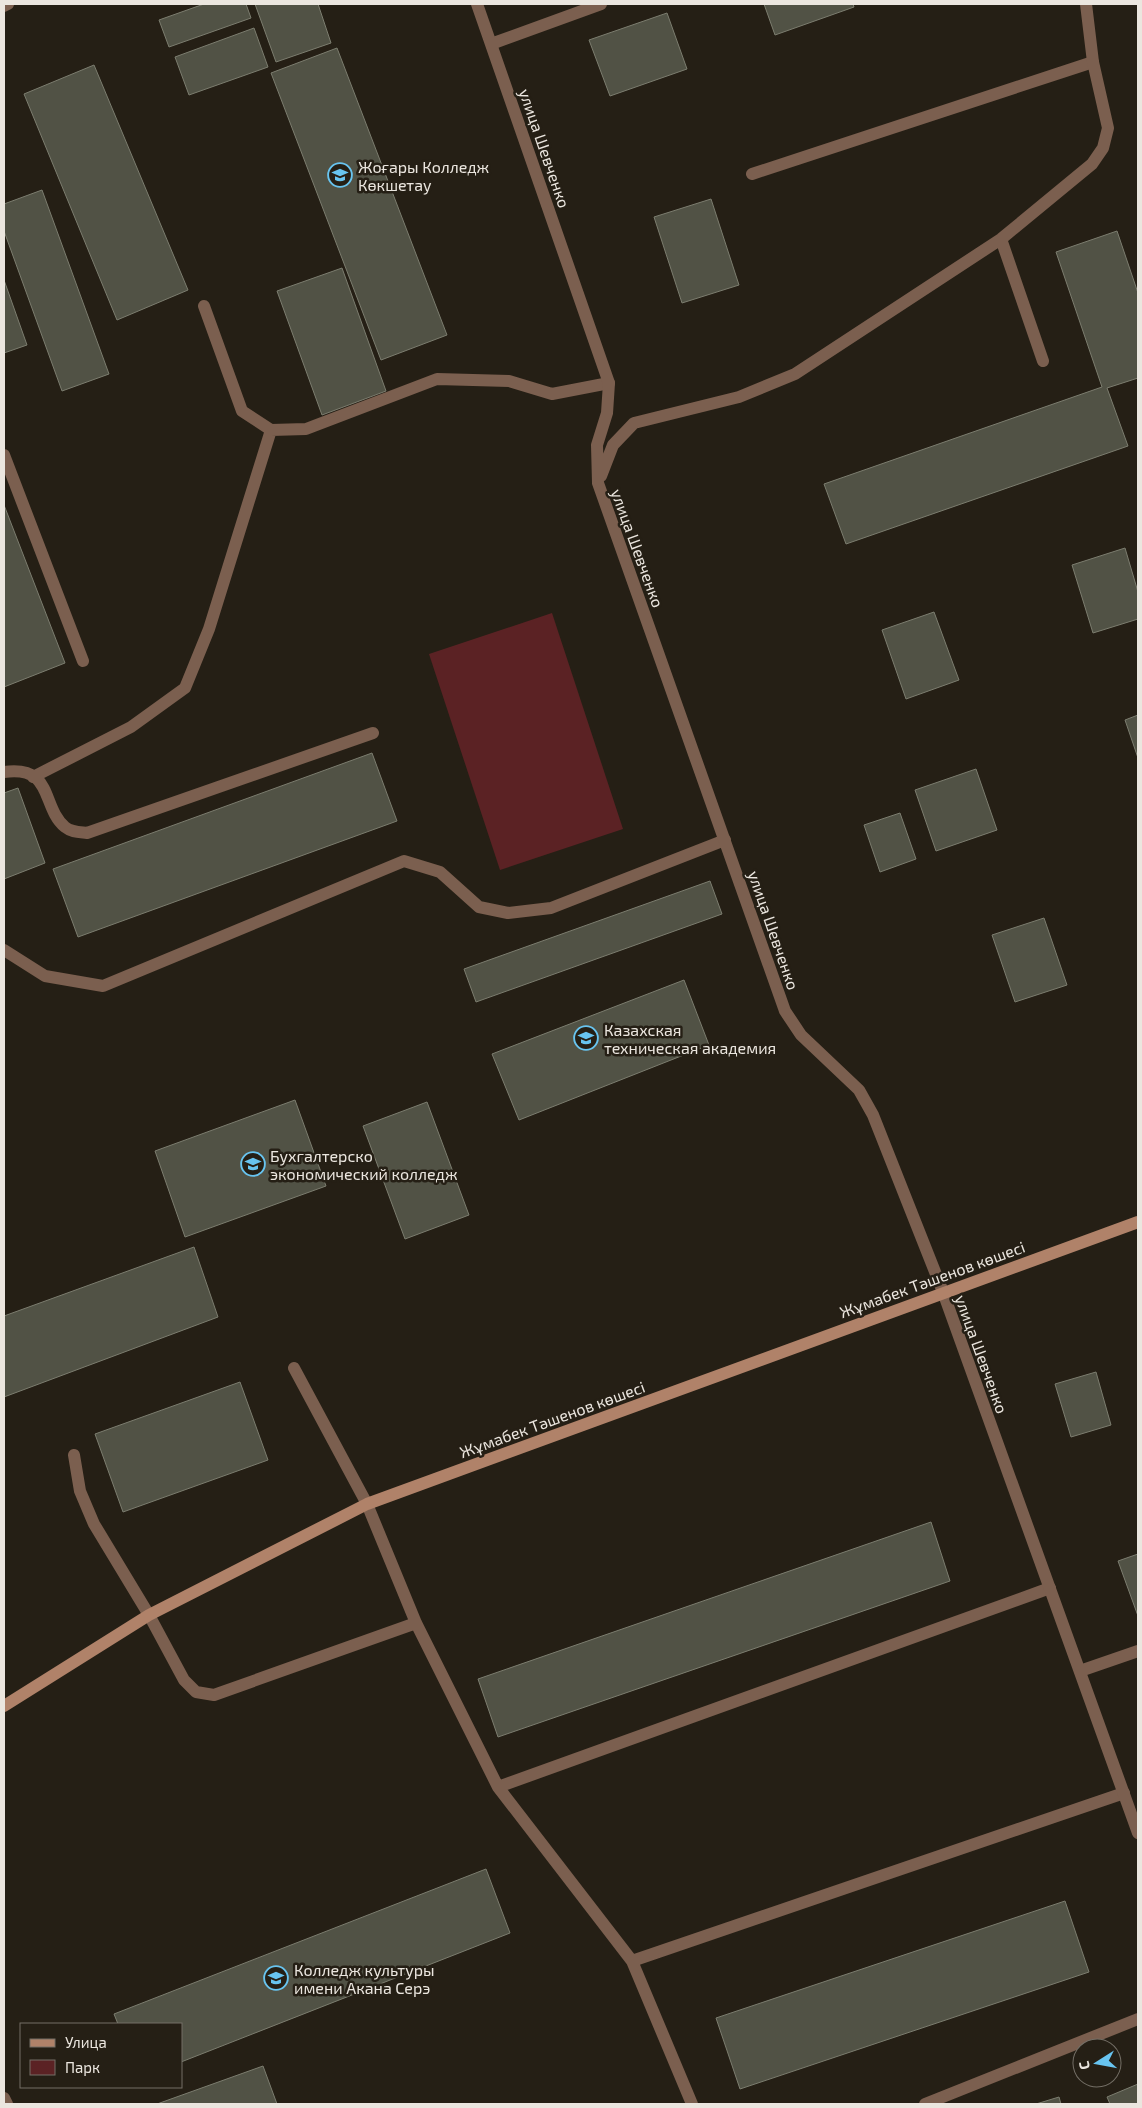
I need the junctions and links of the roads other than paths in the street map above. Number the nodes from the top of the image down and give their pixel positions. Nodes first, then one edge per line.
1 (8, 4) edge
2 (476, 4) edge
3 (601, 4) edge
4 (1086, 4) edge
5 (4, 6) edge
6 (491, 44) junction
7 (1093, 62) junction
8 (752, 174) dead end
9 (1001, 239) junction
10 (204, 306) dead end
11 (1043, 361) dead end
12 (610, 383) junction
13 (271, 430) junction
14 (4, 455) edge
15 (598, 483) junction
16 (83, 662) dead end
17 (373, 733) dead end
18 (4, 772) edge
19 (33, 777) junction
20 (725, 840) junction
21 (4, 950) edge
22 (1138, 1222) edge
23 (943, 1292) junction
24 (294, 1368) dead end
25 (74, 1455) dead end
26 (367, 1504) junction
27 (1050, 1588) junction
28 (149, 1615) junction
29 (416, 1623) junction
30 (1138, 1650) edge
31 (1080, 1671) junction
32 (4, 1706) edge
33 (498, 1786) junction
34 (1124, 1793) junction
35 (1138, 1833) edge
36 (632, 1961) junction
37 (1138, 2019) edge
38 (4, 2098) edge
39 (6, 2104) edge
40 (692, 2104) edge
41 (925, 2104) edge

1 - 5 street
2 - 6 street, улица Шевченко
3 - 6 street
4 - 7 street
6 - 12 street, улица Шевченко
7 - 8 street
7 - 9 street
9 - 11 street
9 - 15 street
10 - 13 street
12 - 13 street
12 - 15 street, улица Шевченко
13 - 19 street
14 - 16 street
15 - 20 street, улица Шевченко
17 - 19 street
18 - 19 street
20 - 21 street
20 - 23 street, улица Шевченко
22 - 23 main road, Жұмабек Тәшенов көшесі
23 - 26 main road, Жұмабек Тәшенов көшесі
23 - 27 street, улица Шевченко
24 - 26 street
25 - 28 street
26 - 28 main road, Жұмабек Тәшенов көшесі
26 - 29 street
27 - 31 street, улица Шевченко
27 - 33 street
28 - 29 street
28 - 32 main road, Жұмабек Тәшенов көшесі
29 - 33 street
30 - 31 street
31 - 34 street, улица Шевченко
33 - 36 street
34 - 35 street, улица Шевченко
34 - 36 street
36 - 40 street
37 - 41 street
38 - 39 street

